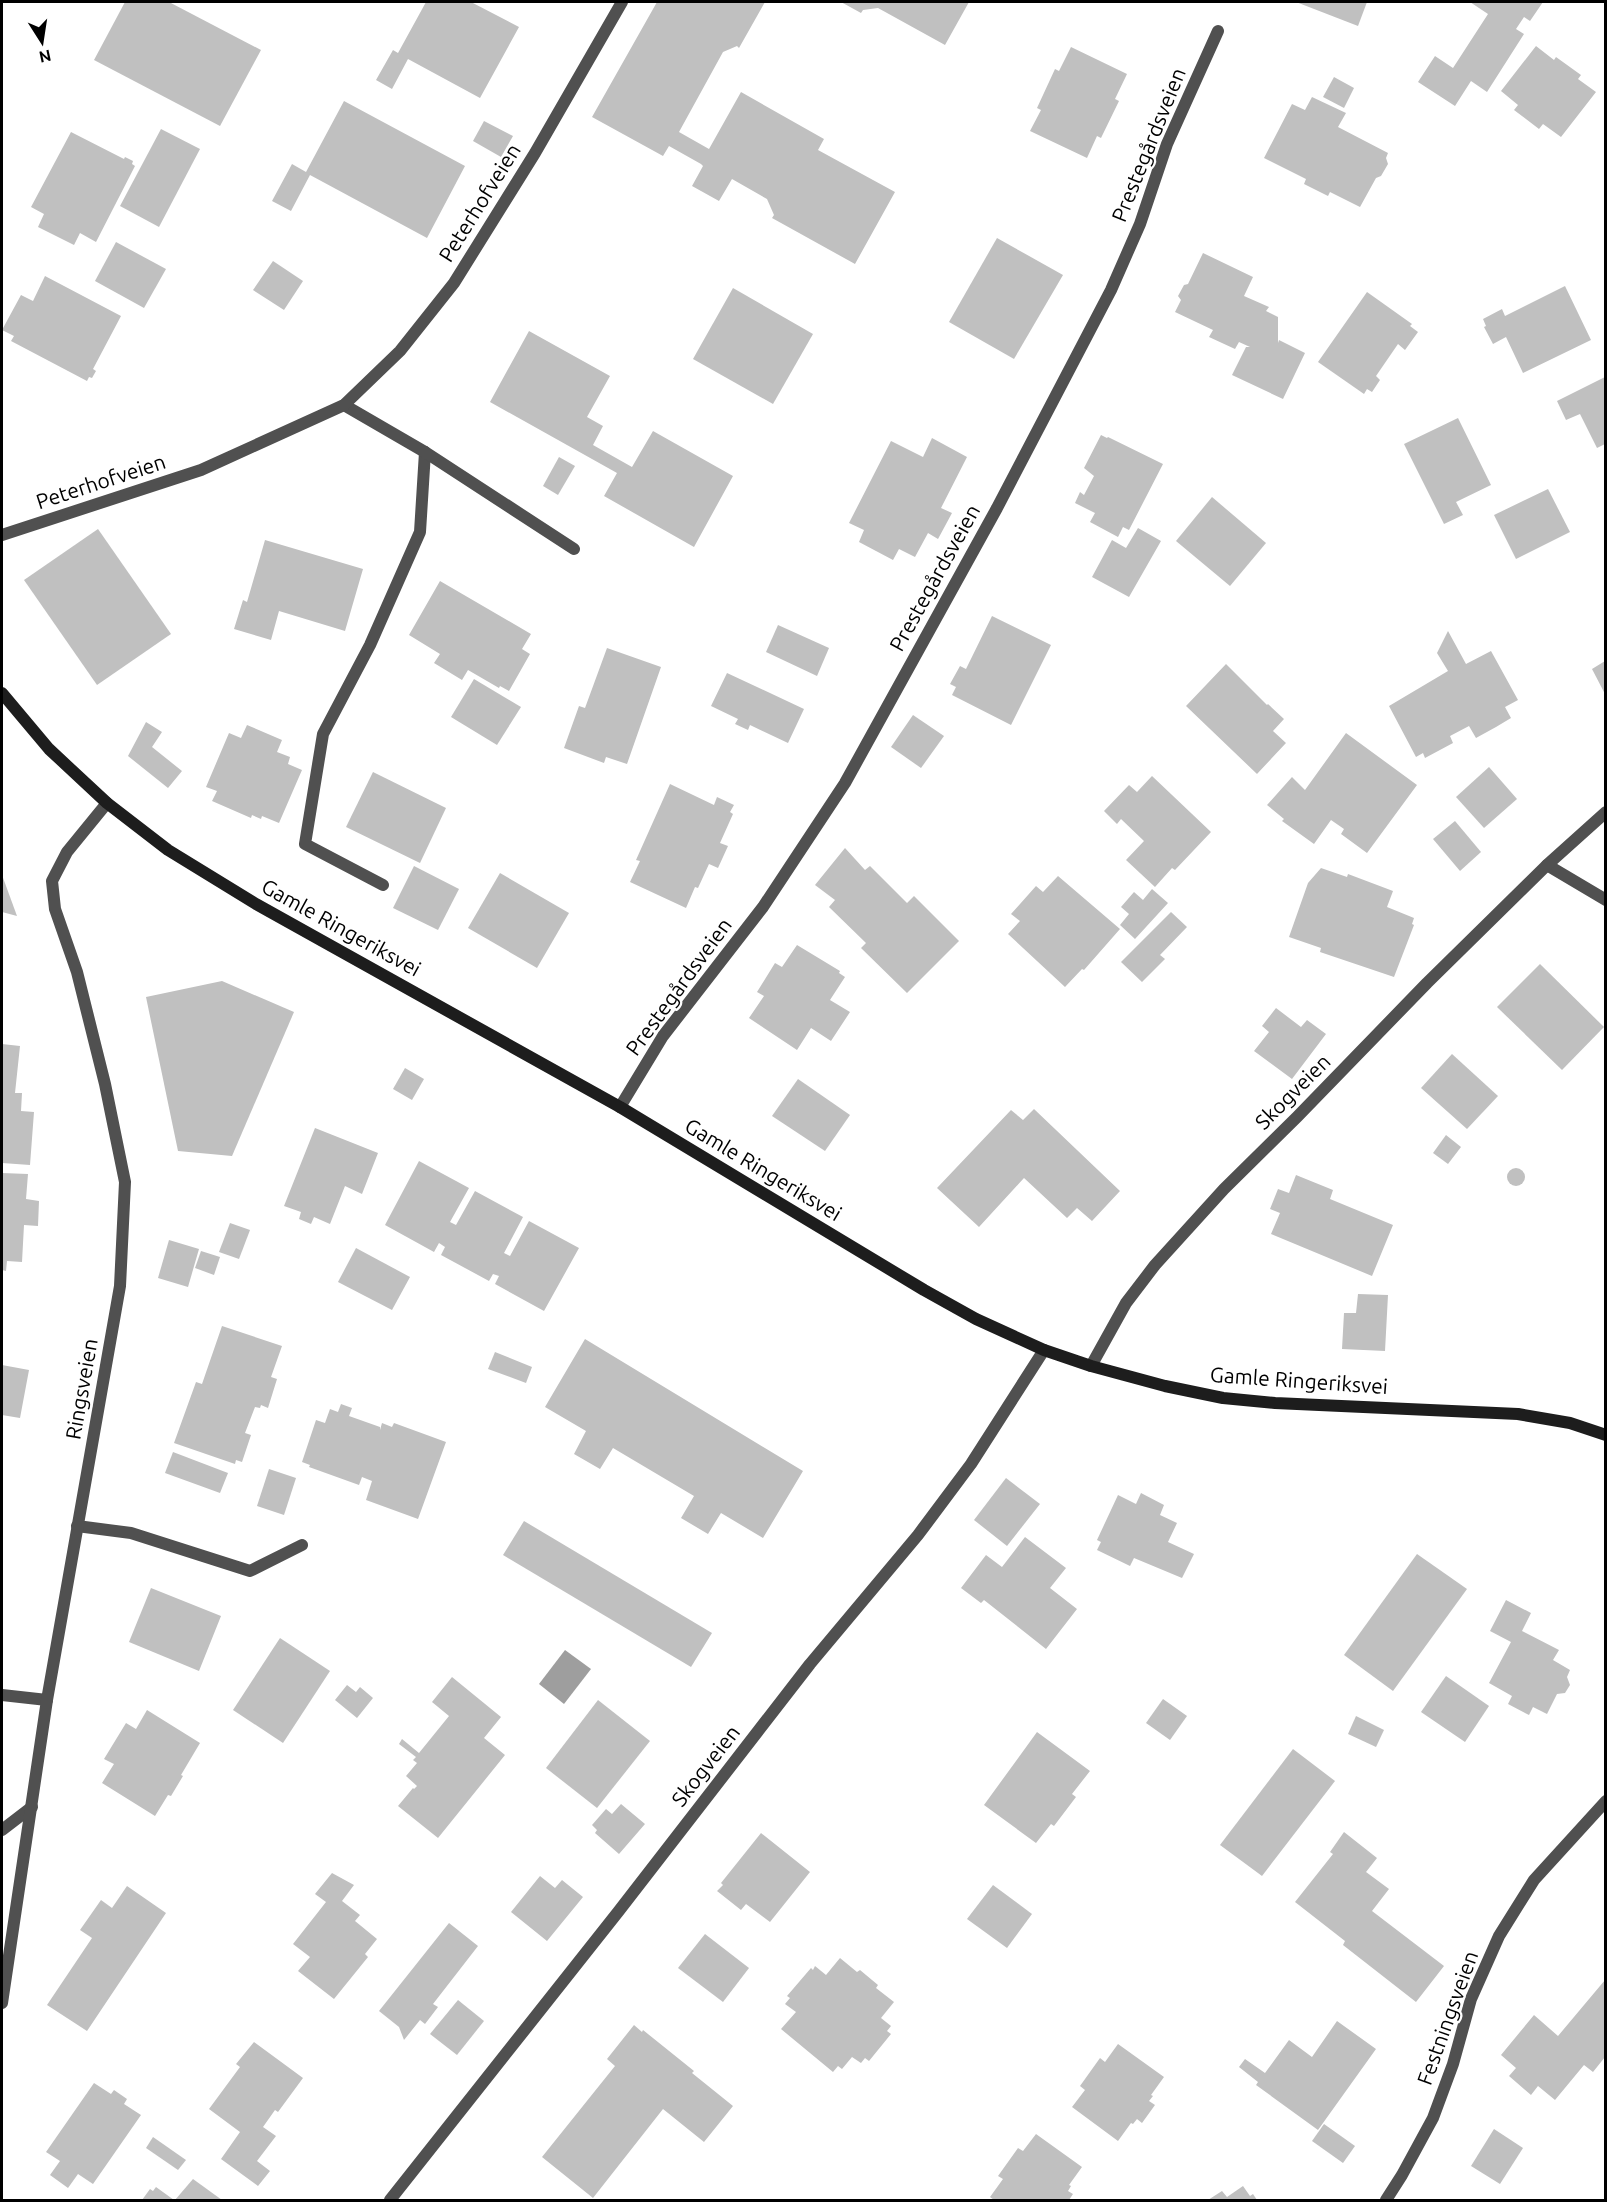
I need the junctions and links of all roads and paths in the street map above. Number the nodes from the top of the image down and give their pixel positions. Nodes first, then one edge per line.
1 (622, 2) edge
2 (1218, 31) dead end
3 (344, 405) junction
4 (425, 452) junction
5 (2, 534) edge
6 (574, 549) dead end
7 (2, 693) edge
8 (107, 803) junction
9 (1605, 812) edge
10 (1547, 865) junction
11 (383, 885) dead end
12 (1605, 900) edge
13 (620, 1107) junction
14 (1044, 1350) junction
15 (1091, 1366) junction
16 (1605, 1436) edge
17 (77, 1526) junction
18 (302, 1545) dead end
19 (2, 1695) edge
20 (47, 1700) junction
21 (1605, 1801) edge
22 (32, 1807) junction
23 (2, 1830) edge
24 (2, 2003) edge
25 (390, 2200) edge
26 (1386, 2200) edge

1 - 3 street, Peterhofveien
2 - 13 street, Prestegårdsveien
3 - 4 street
3 - 5 street, Peterhofveien
4 - 6 street
4 - 11 street
7 - 8 main road, Gamle Ringeriksvei
8 - 13 main road, Gamle Ringeriksvei
8 - 17 street, Ringsveien
9 - 10 street, Skogveien
10 - 12 street
10 - 15 street, Skogveien
13 - 14 main road, Gamle Ringeriksvei
14 - 15 main road, Gamle Ringeriksvei
14 - 25 street, Skogveien
15 - 16 main road, Gamle Ringeriksvei
17 - 18 street
17 - 20 street, Ringsveien
19 - 20 street
20 - 22 street, Ringsveien
21 - 26 street, Festningsveien
22 - 23 street
22 - 24 street, Ringsveien

